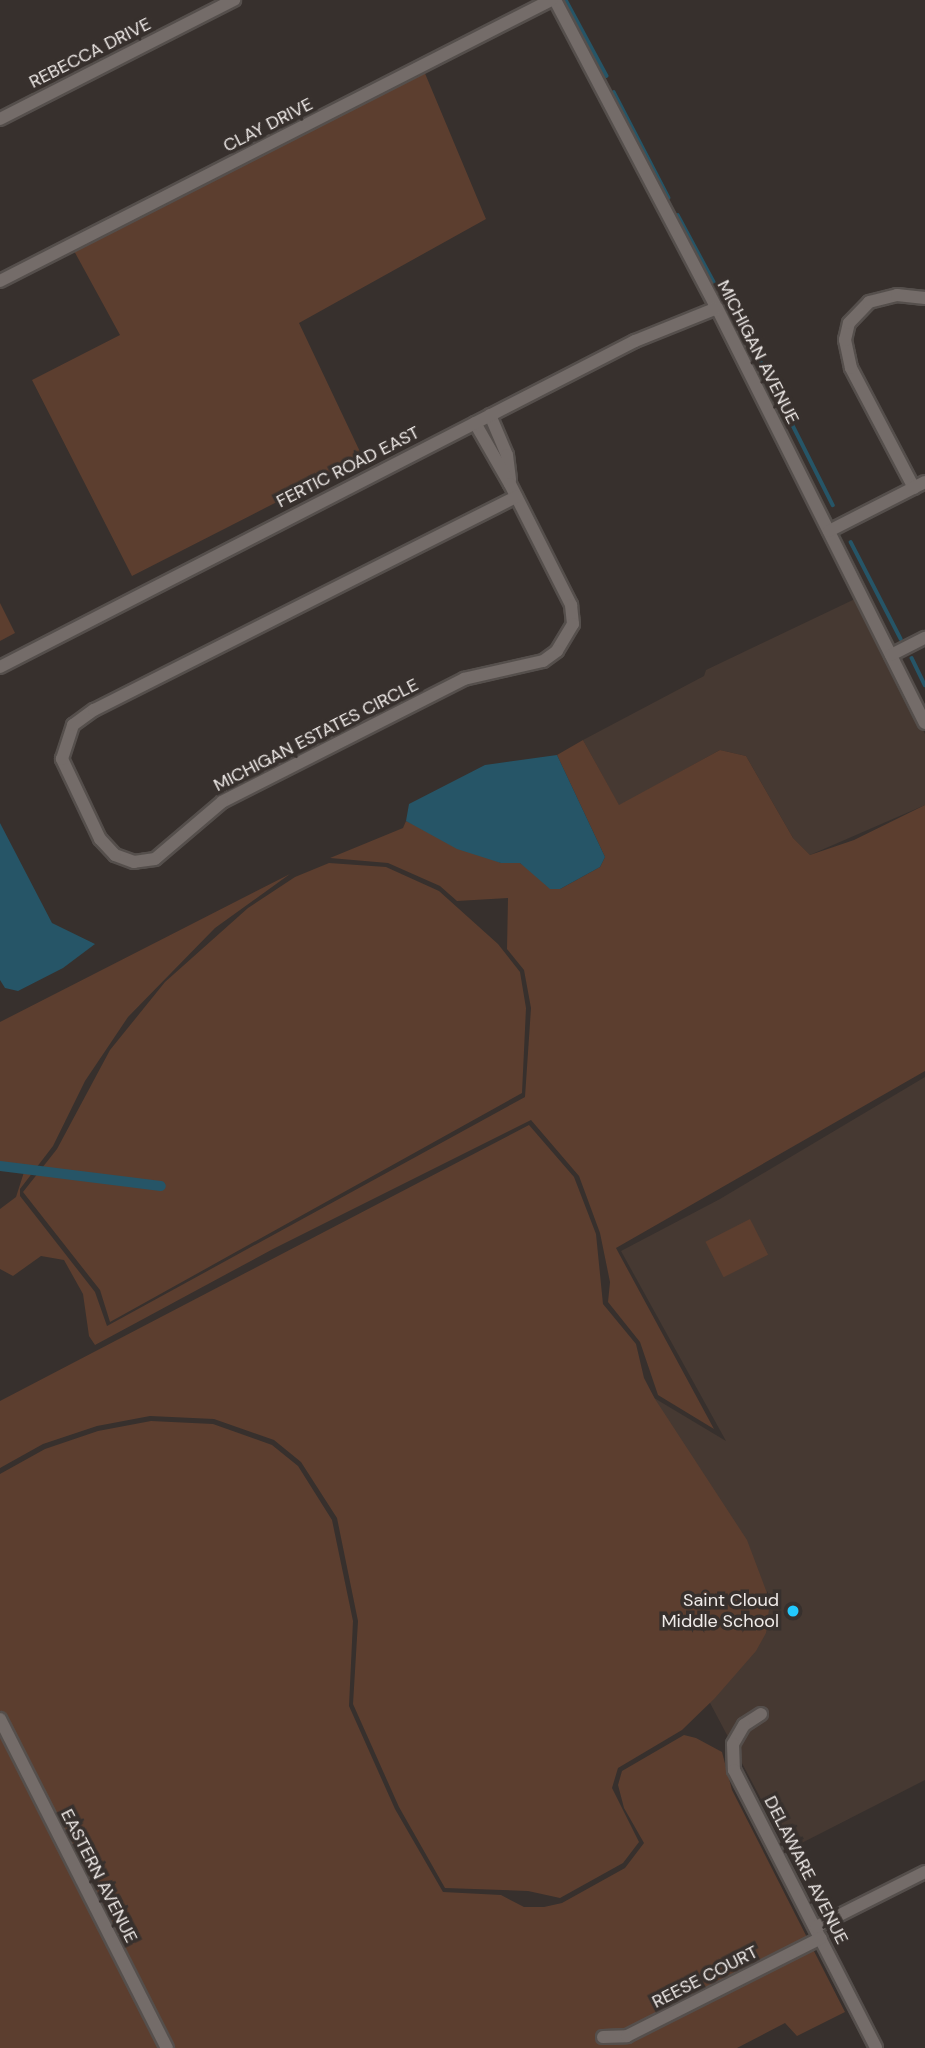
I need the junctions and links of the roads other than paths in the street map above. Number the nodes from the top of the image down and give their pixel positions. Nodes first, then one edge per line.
1 (234, 0) edge
2 (553, 0) edge
3 (0, 119) edge
4 (0, 281) edge
5 (925, 298) edge
6 (717, 308) junction
7 (490, 415) junction
8 (475, 423) junction
9 (510, 484) junction
10 (919, 485) edge
11 (516, 497) junction
12 (829, 531) junction
13 (925, 638) edge
14 (891, 656) junction
15 (0, 667) edge
16 (925, 723) edge
17 (761, 1714) dead end
18 (0, 1719) edge
19 (925, 1872) edge
20 (818, 1933) junction
21 (603, 2037) dead end
22 (167, 2048) edge
23 (876, 2048) edge

1 - 3 street, REBECCA DRIVE
2 - 4 street, CLAY DRIVE
2 - 6 street, MICHIGAN AVENUE
5 - 10 street
6 - 7 street, FERTIC ROAD EAST
6 - 12 street, MICHIGAN AVENUE
7 - 8 street, FERTIC ROAD EAST
7 - 9 street, MICHIGAN ESTATES CIRCLE
8 - 9 street, MICHIGAN ESTATES CIRCLE
8 - 15 street, FERTIC ROAD EAST
9 - 11 street, MICHIGAN ESTATES CIRCLE
10 - 12 street
11 - 11 street, MICHIGAN ESTATES CIRCLE
12 - 14 street, MICHIGAN AVENUE
13 - 14 street
14 - 16 street, MICHIGAN AVENUE
17 - 20 street, DELAWARE AVENUE
18 - 22 street, EASTERN AVENUE
19 - 20 street, REESE COURT
20 - 21 street, REESE COURT
20 - 23 street, DELAWARE AVENUE

